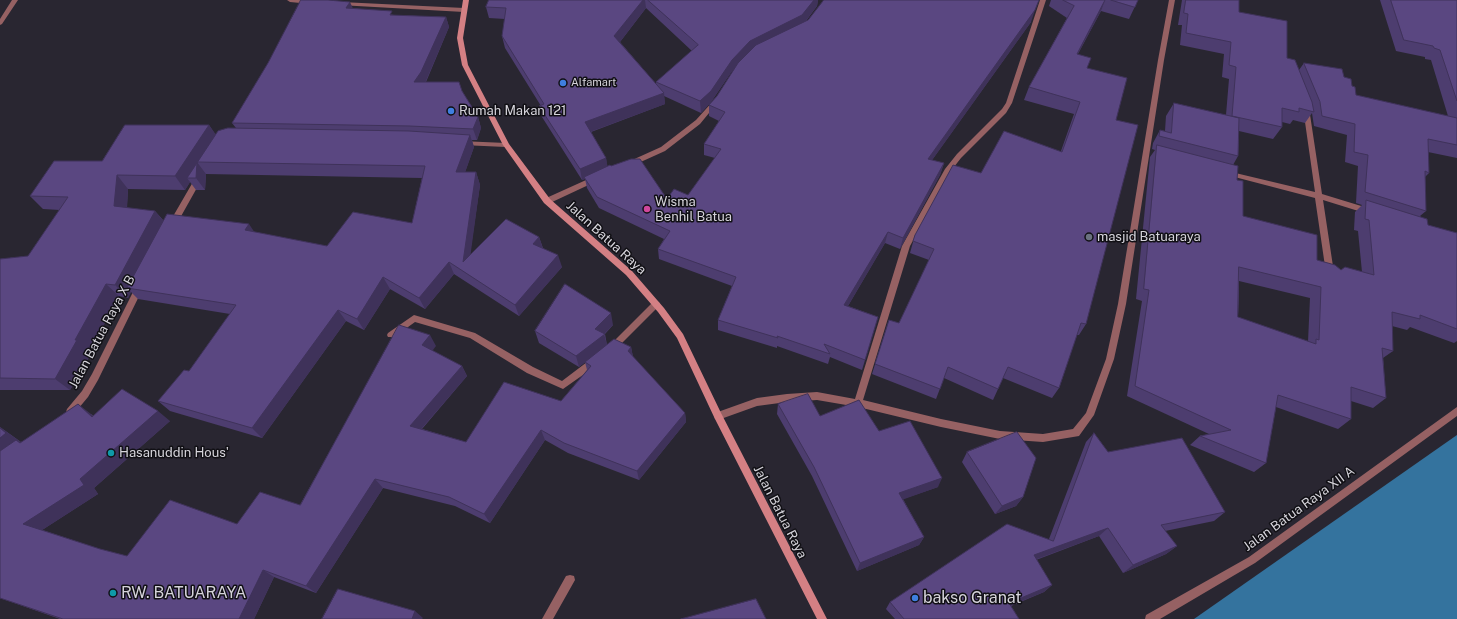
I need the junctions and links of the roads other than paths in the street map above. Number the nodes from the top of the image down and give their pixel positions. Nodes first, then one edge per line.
1 (15, 0) edge
2 (290, 0) edge
3 (466, 0) edge
4 (1043, 0) edge
5 (1172, 0) edge
6 (318, 2) edge
7 (333, 3) edge
8 (464, 10) junction
9 (0, 22) edge
10 (720, 94) edge
11 (1303, 99) edge
12 (456, 143) edge
13 (506, 145) junction
14 (627, 165) edge
15 (205, 168) edge
16 (1223, 172) edge
17 (605, 175) edge
18 (1319, 196) junction
19 (547, 201) junction
20 (1377, 214) edge
21 (167, 235) edge
22 (1330, 276) edge
23 (142, 282) edge
24 (656, 304) junction
25 (391, 335) dead end
26 (858, 403) junction
27 (1457, 411) edge
28 (718, 416) junction
29 (64, 417) edge
30 (570, 580) dead end
31 (547, 619) edge
32 (822, 619) edge
33 (1150, 619) edge

1 - 9 street
2 - 6 street
3 - 8 main road, Jalan Batua Raya
4 - 26 street
5 - 26 street
7 - 8 street
8 - 13 main road, Jalan Batua Raya
10 - 14 street
11 - 18 street
12 - 13 street
13 - 19 main road, Jalan Batua Raya
15 - 21 street
16 - 18 street
17 - 19 street
18 - 20 street
18 - 22 street
19 - 24 main road, Jalan Batua Raya
23 - 29 street, Jalan Batua Raya X B
24 - 25 street
24 - 28 main road, Jalan Batua Raya
26 - 28 street
27 - 33 street, Jalan Batua Raya XII A
28 - 32 main road, Jalan Batua Raya
30 - 31 street

